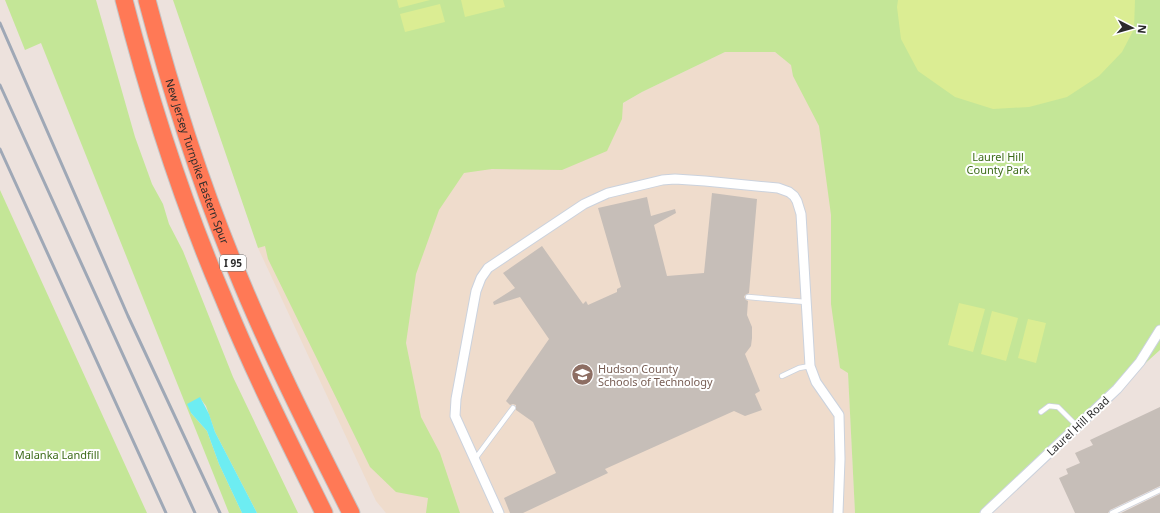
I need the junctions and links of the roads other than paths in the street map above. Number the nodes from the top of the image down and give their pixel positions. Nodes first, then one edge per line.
1 (124, 0) edge
2 (147, 0) edge
3 (748, 297) dead end
4 (806, 302) junction
5 (1160, 330) edge
6 (810, 366) junction
7 (782, 376) dead end
8 (513, 408) dead end
9 (1041, 412) dead end
10 (1078, 427) junction
11 (316, 445) junction
12 (474, 460) junction
13 (1160, 490) edge
14 (324, 513) edge
15 (351, 513) edge
16 (364, 513) edge
17 (499, 513) edge
18 (838, 513) edge
19 (985, 513) edge
20 (1112, 513) edge

1 - 14 highway, New Jersey Turnpike Eastern Spur / I 95
2 - 11 highway, New Jersey Turnpike Eastern Spur / I 95
3 - 4 lane
4 - 6 street
4 - 12 street
5 - 10 street, Laurel Hill Road
6 - 7 lane
6 - 18 street
8 - 12 lane
9 - 10 lane
10 - 19 street, Laurel Hill Road
11 - 15 highway, New Jersey Turnpike Eastern Spur / I 95
11 - 16 highway
12 - 17 street
13 - 20 lane

